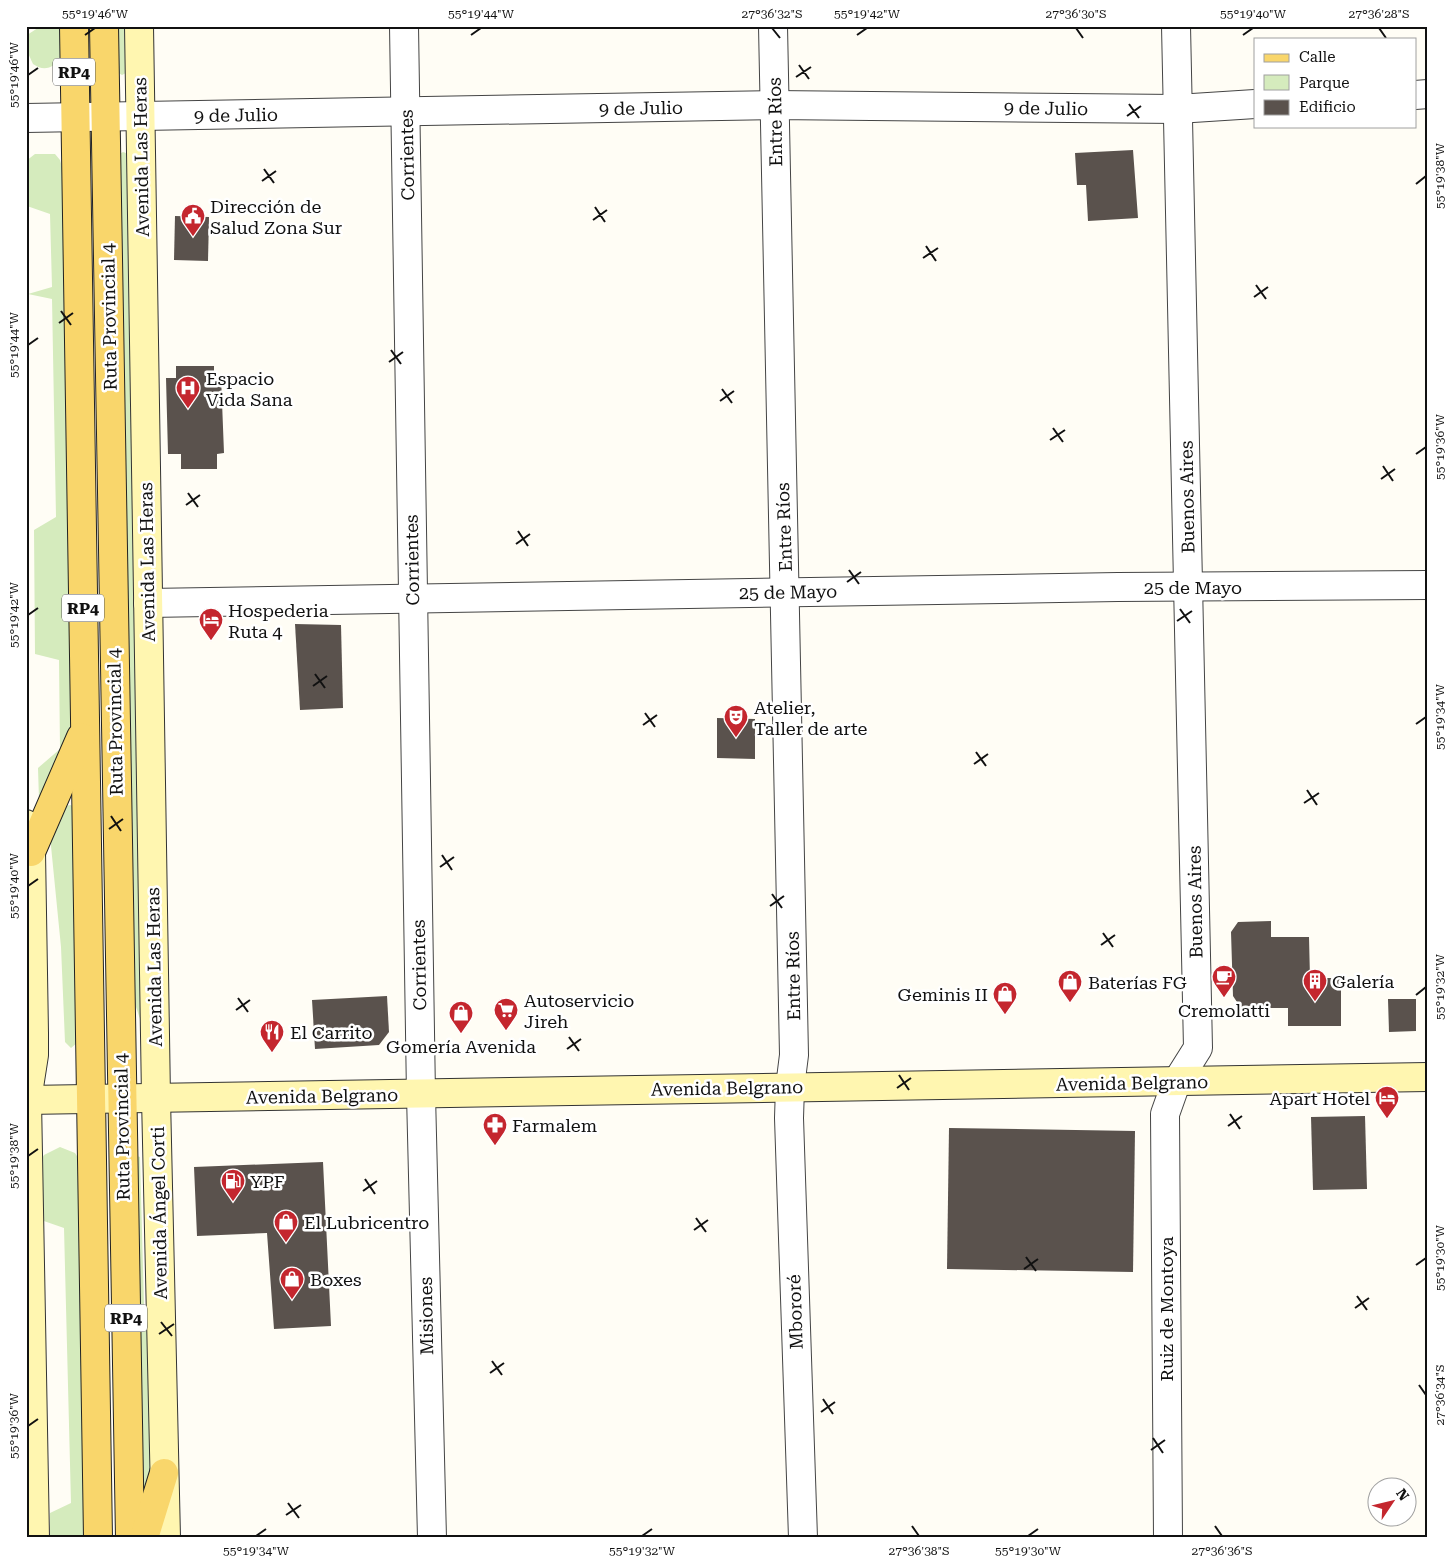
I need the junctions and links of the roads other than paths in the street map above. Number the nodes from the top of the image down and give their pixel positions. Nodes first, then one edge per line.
1 (74, 26) edge
2 (104, 26) edge
3 (139, 26) edge
4 (404, 26) edge
5 (773, 26) edge
6 (1176, 26) edge
7 (1254, 104) edge
8 (774, 105) junction
9 (1177, 109) junction
10 (406, 113) junction
11 (140, 116) junction
12 (75, 117) junction
13 (106, 117) junction
14 (26, 118) edge
15 (1428, 585) edge
16 (1189, 587) junction
17 (786, 593) junction
18 (413, 598) junction
19 (148, 603) junction
20 (85, 729) junction
21 (26, 824) edge
22 (28, 852) edge
23 (1428, 1077) edge
24 (1176, 1082) junction
25 (790, 1087) junction
26 (421, 1095) junction
27 (121, 1098) junction
28 (156, 1098) junction
29 (91, 1099) junction
30 (27, 1100) edge
31 (164, 1474) junction
32 (35, 1538) edge
33 (98, 1538) edge
34 (130, 1538) edge
35 (144, 1538) edge
36 (166, 1538) edge
37 (432, 1538) edge
38 (803, 1538) edge
39 (1168, 1538) edge

1 - 12 main road, Ruta Provincial 4 / RP4
2 - 13 main road, Ruta Provincial 4 / RP4
3 - 11 main road, Avenida Las Heras
4 - 10 street, Corrientes
5 - 8 street, Entre Ríos
6 - 9 street, Buenos Aires
7 - 9 street, 9 de Julio
8 - 9 street, 9 de Julio
8 - 10 street, 9 de Julio
8 - 17 street, Entre Ríos
9 - 16 street, Buenos Aires
10 - 11 street, 9 de Julio
10 - 18 street, Corrientes
11 - 13 street, 9 de Julio
11 - 19 main road, Avenida Las Heras
12 - 13 street, 9 de Julio
12 - 14 street, 9 de Julio
12 - 20 main road, Ruta Provincial 4 / RP4
13 - 27 main road, Ruta Provincial 4 / RP4
15 - 16 street, 25 de Mayo
16 - 17 street, 25 de Mayo
16 - 24 street, Buenos Aires
17 - 18 street, 25 de Mayo
17 - 25 street, Entre Ríos
18 - 19 street, 25 de Mayo
18 - 26 street, Corrientes
19 - 28 main road, Avenida Las Heras
20 - 22 main road
20 - 29 main road, Ruta Provincial 4 / RP4
21 - 22 main road
22 - 30 main road
23 - 24 main road, Avenida Belgrano
24 - 25 main road, Avenida Belgrano
24 - 39 street, Ruiz de Montoya
25 - 26 main road, Avenida Belgrano
25 - 38 street, Mbororé
26 - 28 main road, Avenida Belgrano
26 - 37 street, Misiones
27 - 28 main road, Avenida Belgrano
27 - 29 main road, Avenida Belgrano
27 - 34 main road, Ruta Provincial 4 / RP4
28 - 31 main road, Avenida Ángel Corti
29 - 30 main road, Avenida Belgrano
29 - 33 main road, Ruta Provincial 4 / RP4
30 - 32 main road
31 - 35 main road
31 - 36 main road, Avenida Ángel Corti

